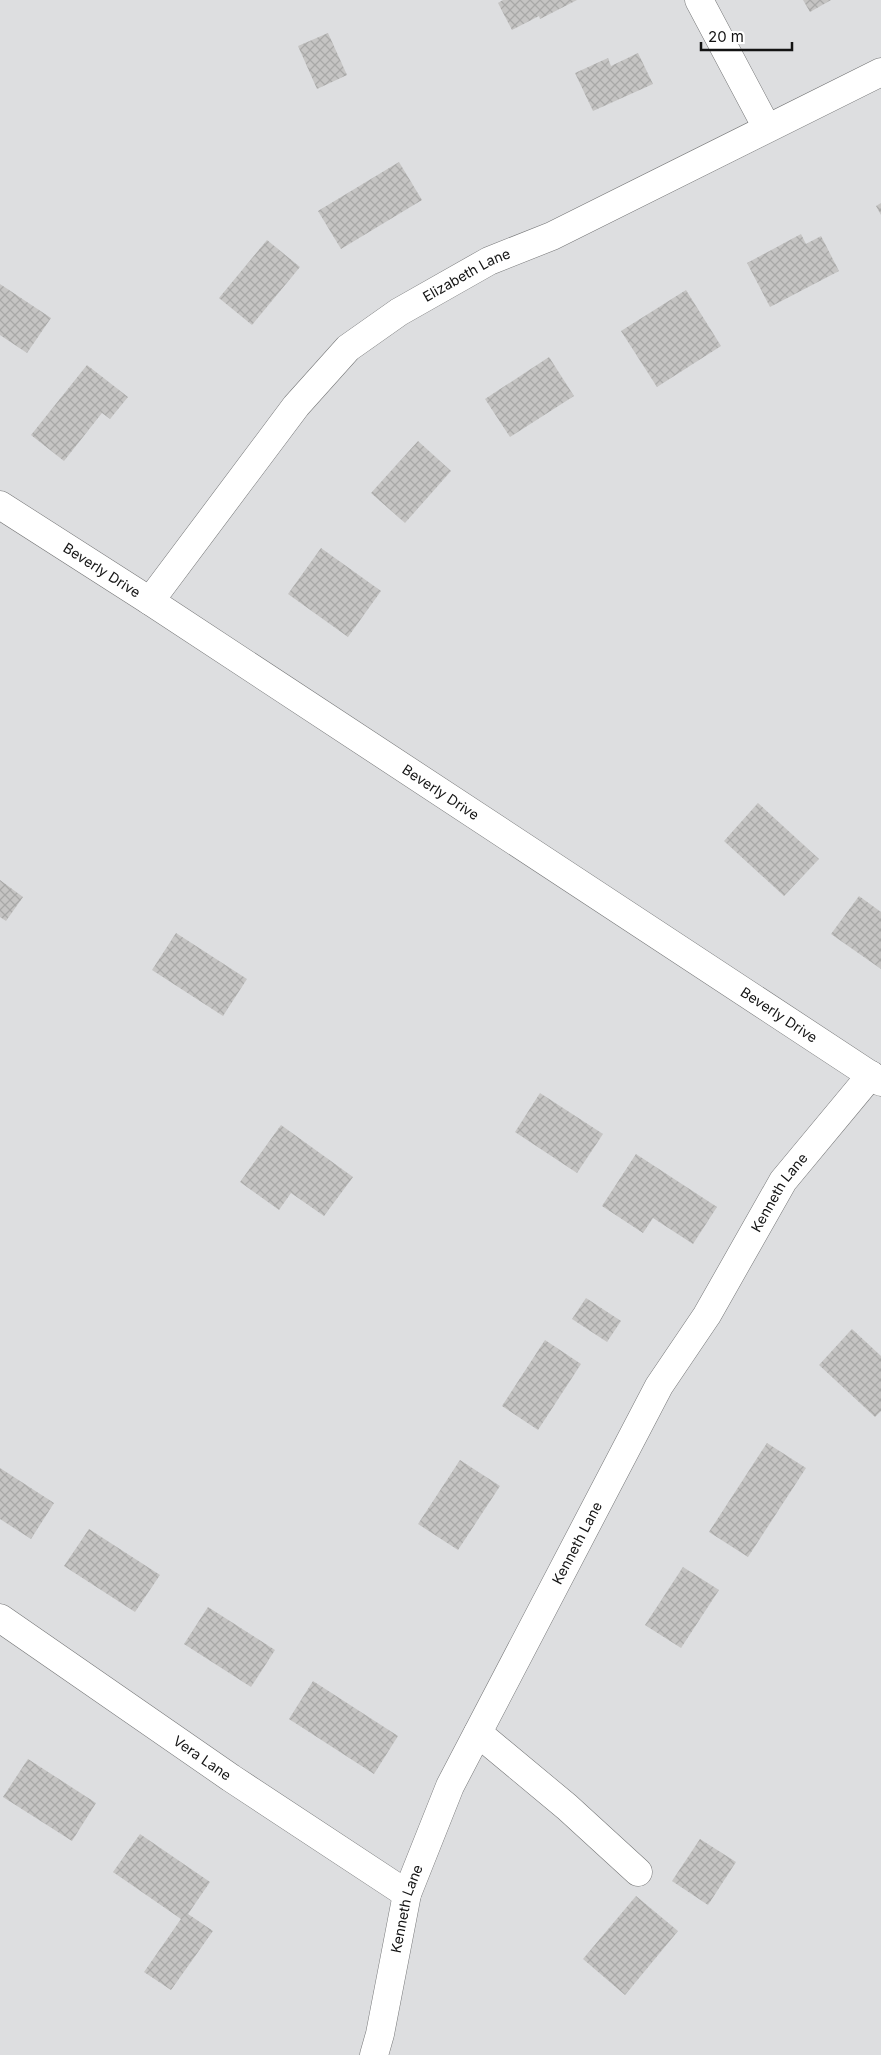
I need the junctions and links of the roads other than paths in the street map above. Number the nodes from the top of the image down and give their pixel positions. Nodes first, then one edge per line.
1 (699, 0) edge
2 (881, 72) edge
3 (767, 128) junction
4 (0, 506) edge
5 (150, 602) junction
6 (876, 1078) edge
7 (0, 1618) edge
8 (478, 1733) junction
9 (638, 1872) dead end
10 (407, 1894) junction
11 (374, 2055) edge

1 - 3 street
2 - 3 street, Elizabeth Lane
3 - 5 street, Elizabeth Lane
4 - 5 street, Beverly Drive
5 - 6 street, Beverly Drive
6 - 8 street, Kenneth Lane
7 - 10 street, Vera Lane
8 - 9 street
8 - 10 street, Kenneth Lane
10 - 11 street, Kenneth Lane

